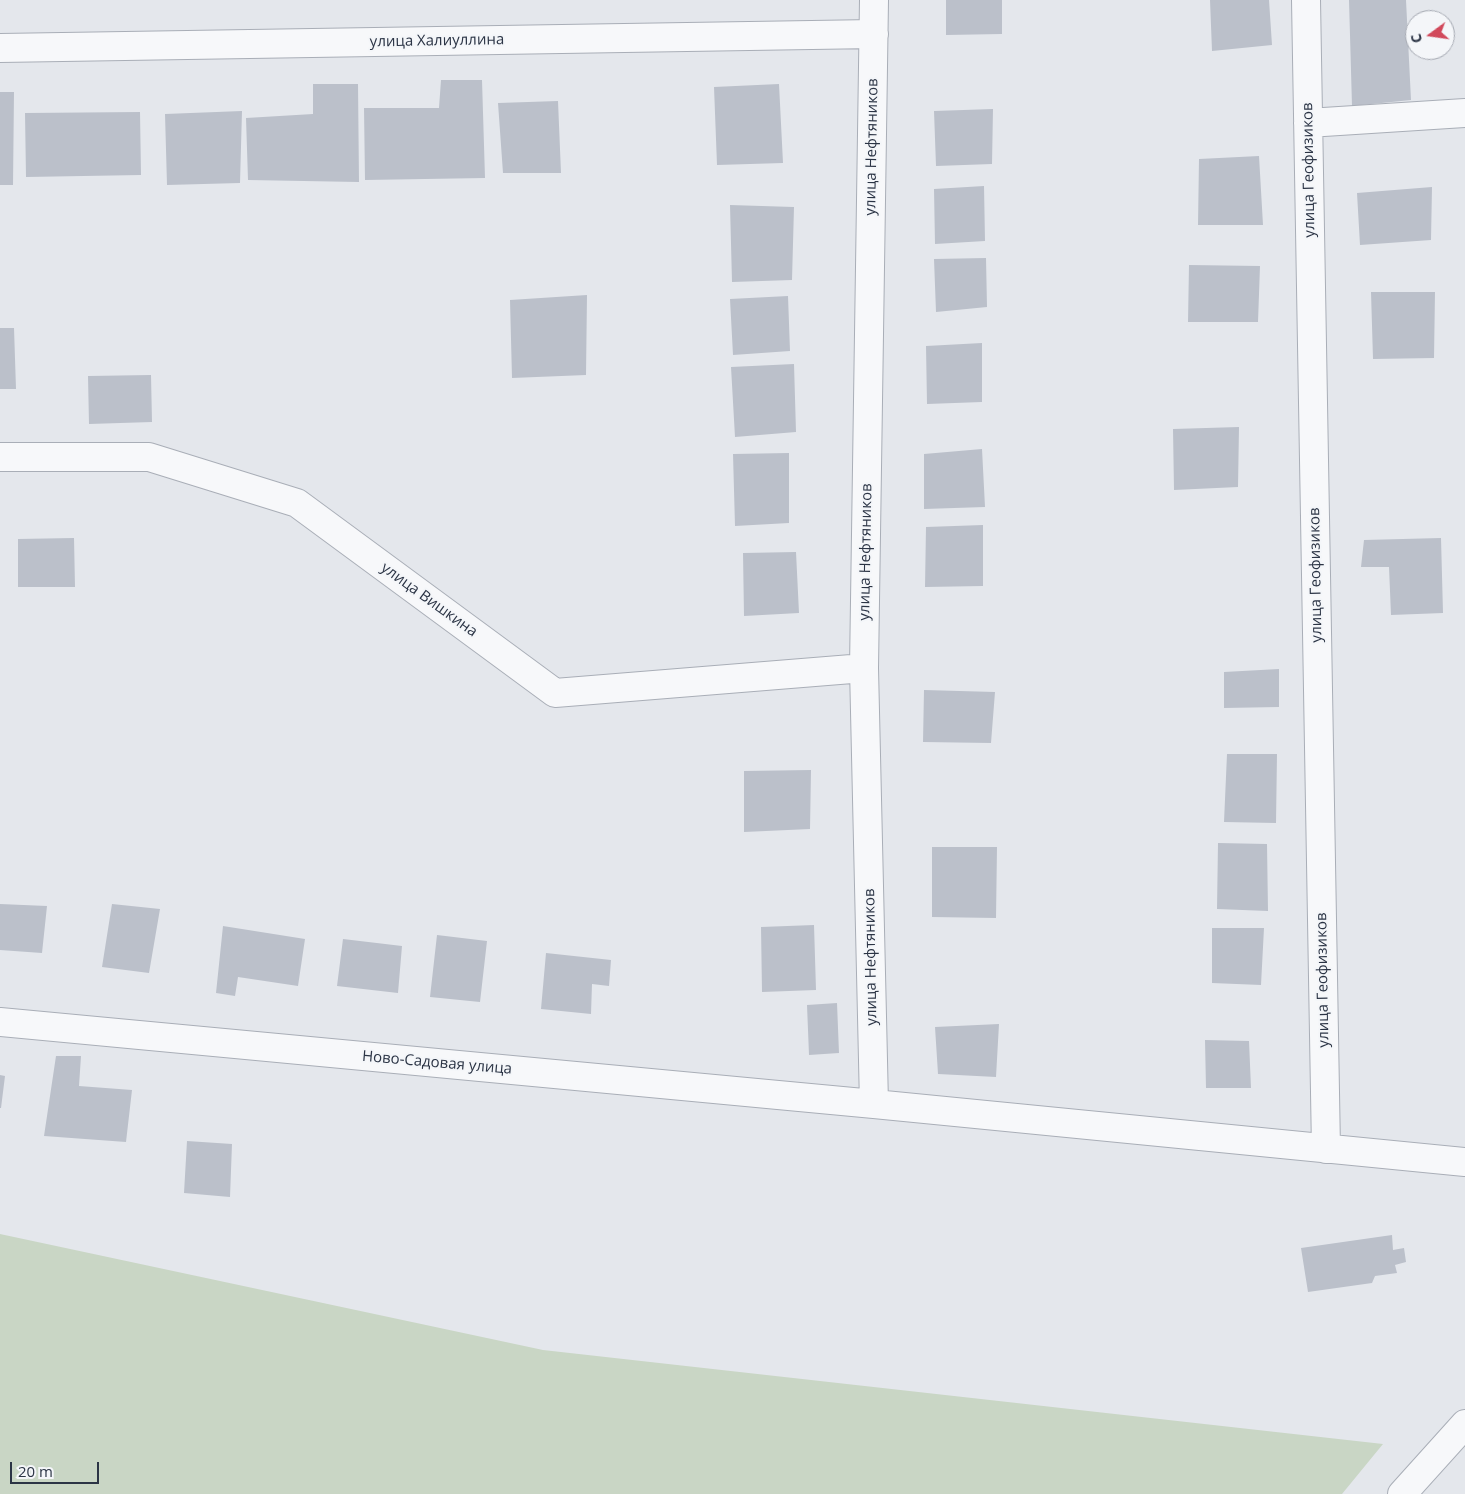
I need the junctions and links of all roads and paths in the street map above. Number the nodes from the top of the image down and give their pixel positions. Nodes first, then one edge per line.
1 (874, 0) edge
2 (1306, 0) edge
3 (874, 34) junction
4 (0, 48) edge
5 (1465, 113) edge
6 (1308, 123) junction
7 (0, 458) edge
8 (864, 668) junction
9 (0, 1022) edge
10 (874, 1104) junction
11 (1326, 1149) junction
12 (1465, 1162) edge
13 (1465, 1424) edge
14 (1402, 1494) edge

1 - 3 street, улица Нефтяников
2 - 6 street, улица Геофизиков
3 - 4 street, улица Халиуллина
3 - 8 street, улица Нефтяников
5 - 6 street
6 - 11 street, улица Геофизиков
7 - 8 street, улица Вишкина
8 - 10 street, улица Нефтяников
9 - 10 street, Ново-Садовая улица
10 - 11 street, Ново-Садовая улица
11 - 12 street, Ново-Садовая улица
13 - 14 street

